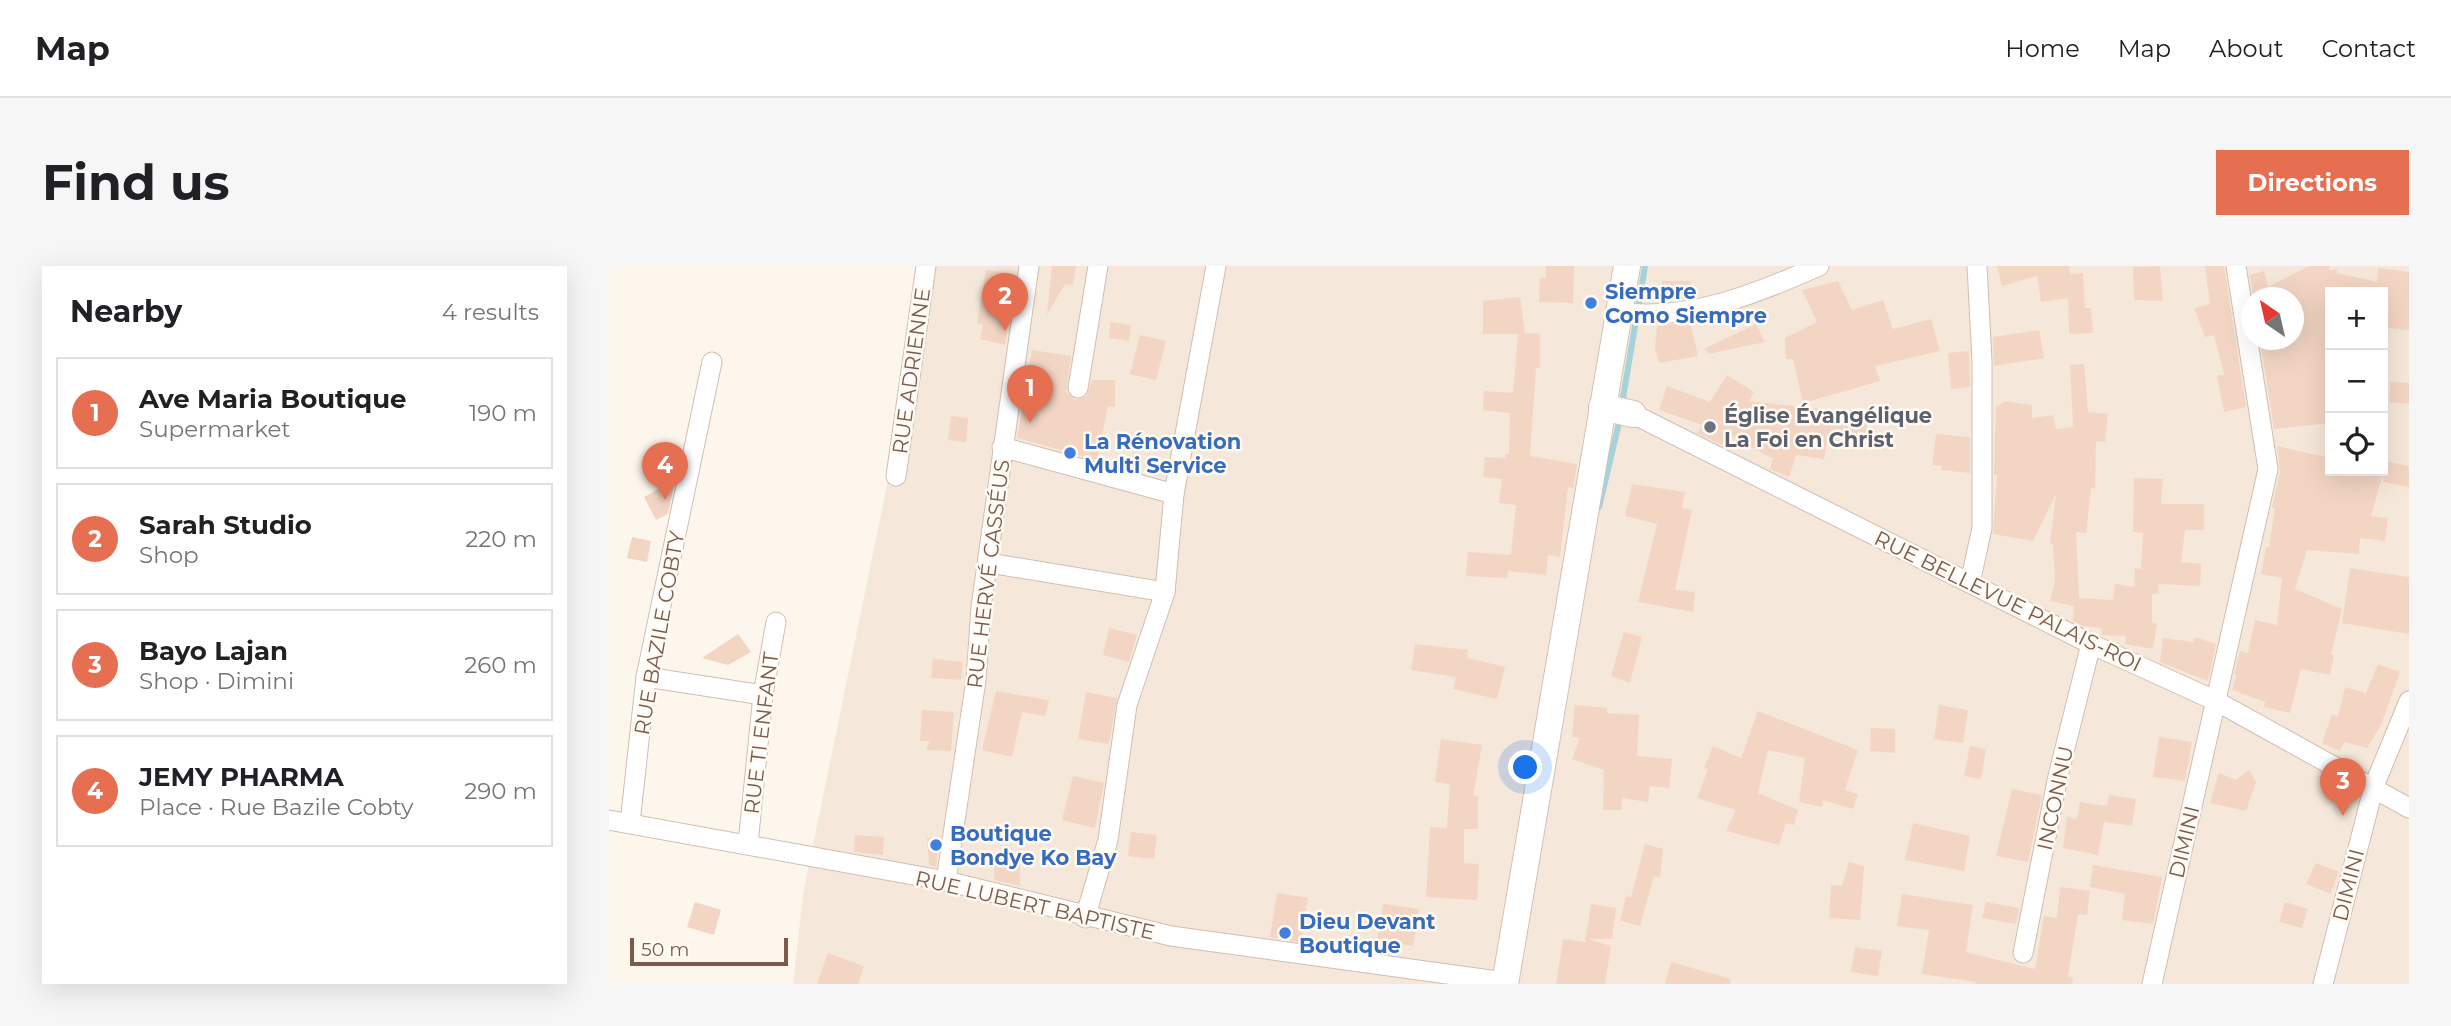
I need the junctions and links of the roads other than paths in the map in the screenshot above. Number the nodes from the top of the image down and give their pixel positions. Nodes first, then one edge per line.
1 (926, 266) edge
2 (1029, 266) edge
3 (1098, 266) edge
4 (1216, 266) edge
5 (1627, 266) edge
6 (1819, 266) edge
7 (1977, 266) edge
8 (2236, 266) edge
9 (1789, 273) edge
10 (1632, 313) junction
11 (712, 362) dead end
12 (1078, 387) dead end
13 (1615, 410) junction
14 (1002, 447) junction
15 (896, 476) dead end
16 (1174, 494) junction
17 (989, 563) junction
18 (1970, 583) junction
19 (1165, 592) junction
20 (776, 622) dead end
21 (2091, 644) junction
22 (646, 677) junction
23 (763, 695) junction
24 (2216, 701) junction
25 (2409, 701) edge
26 (2374, 786) junction
27 (2409, 808) edge
28 (609, 820) edge
29 (630, 823) junction
30 (748, 844) junction
31 (946, 881) junction
32 (1085, 918) junction
33 (2023, 953) dead end
34 (1505, 983) edge
35 (2152, 984) edge
36 (2323, 984) edge

1 - 15 street, RUE ADRIENNE
2 - 14 street, RUE HERVÉ CASSÉUS
3 - 12 street
4 - 16 street
5 - 10 street
6 - 9 street
7 - 18 street
8 - 24 street, DIMINI
9 - 10 street
10 - 13 street
11 - 22 street, RUE BAZILE COBTY
13 - 18 street, RUE BELLEVUE PALAIS-ROI
13 - 34 street
14 - 16 street
14 - 17 street, RUE HERVÉ CASSÉUS
16 - 19 street
17 - 19 street
17 - 31 street, RUE HERVÉ CASSÉUS
18 - 21 street, RUE BELLEVUE PALAIS-ROI
19 - 32 street
20 - 23 street, RUE TI ENFANT
21 - 24 street, RUE BELLEVUE PALAIS-ROI
21 - 33 street, INCONNU
22 - 23 street
22 - 29 street, RUE BAZILE COBTY
23 - 30 street, RUE TI ENFANT
24 - 26 street, RUE BELLEVUE PALAIS-ROI
24 - 35 street, DIMINI
25 - 26 street, DIMINI
26 - 27 street, RUE BELLEVUE PALAIS-ROI
26 - 36 street, DIMINI
28 - 29 street, RUE LUBERT BAPTISTE
29 - 30 street, RUE LUBERT BAPTISTE
30 - 31 street, RUE LUBERT BAPTISTE
31 - 32 street, RUE LUBERT BAPTISTE
32 - 34 street, RUE LUBERT BAPTISTE

